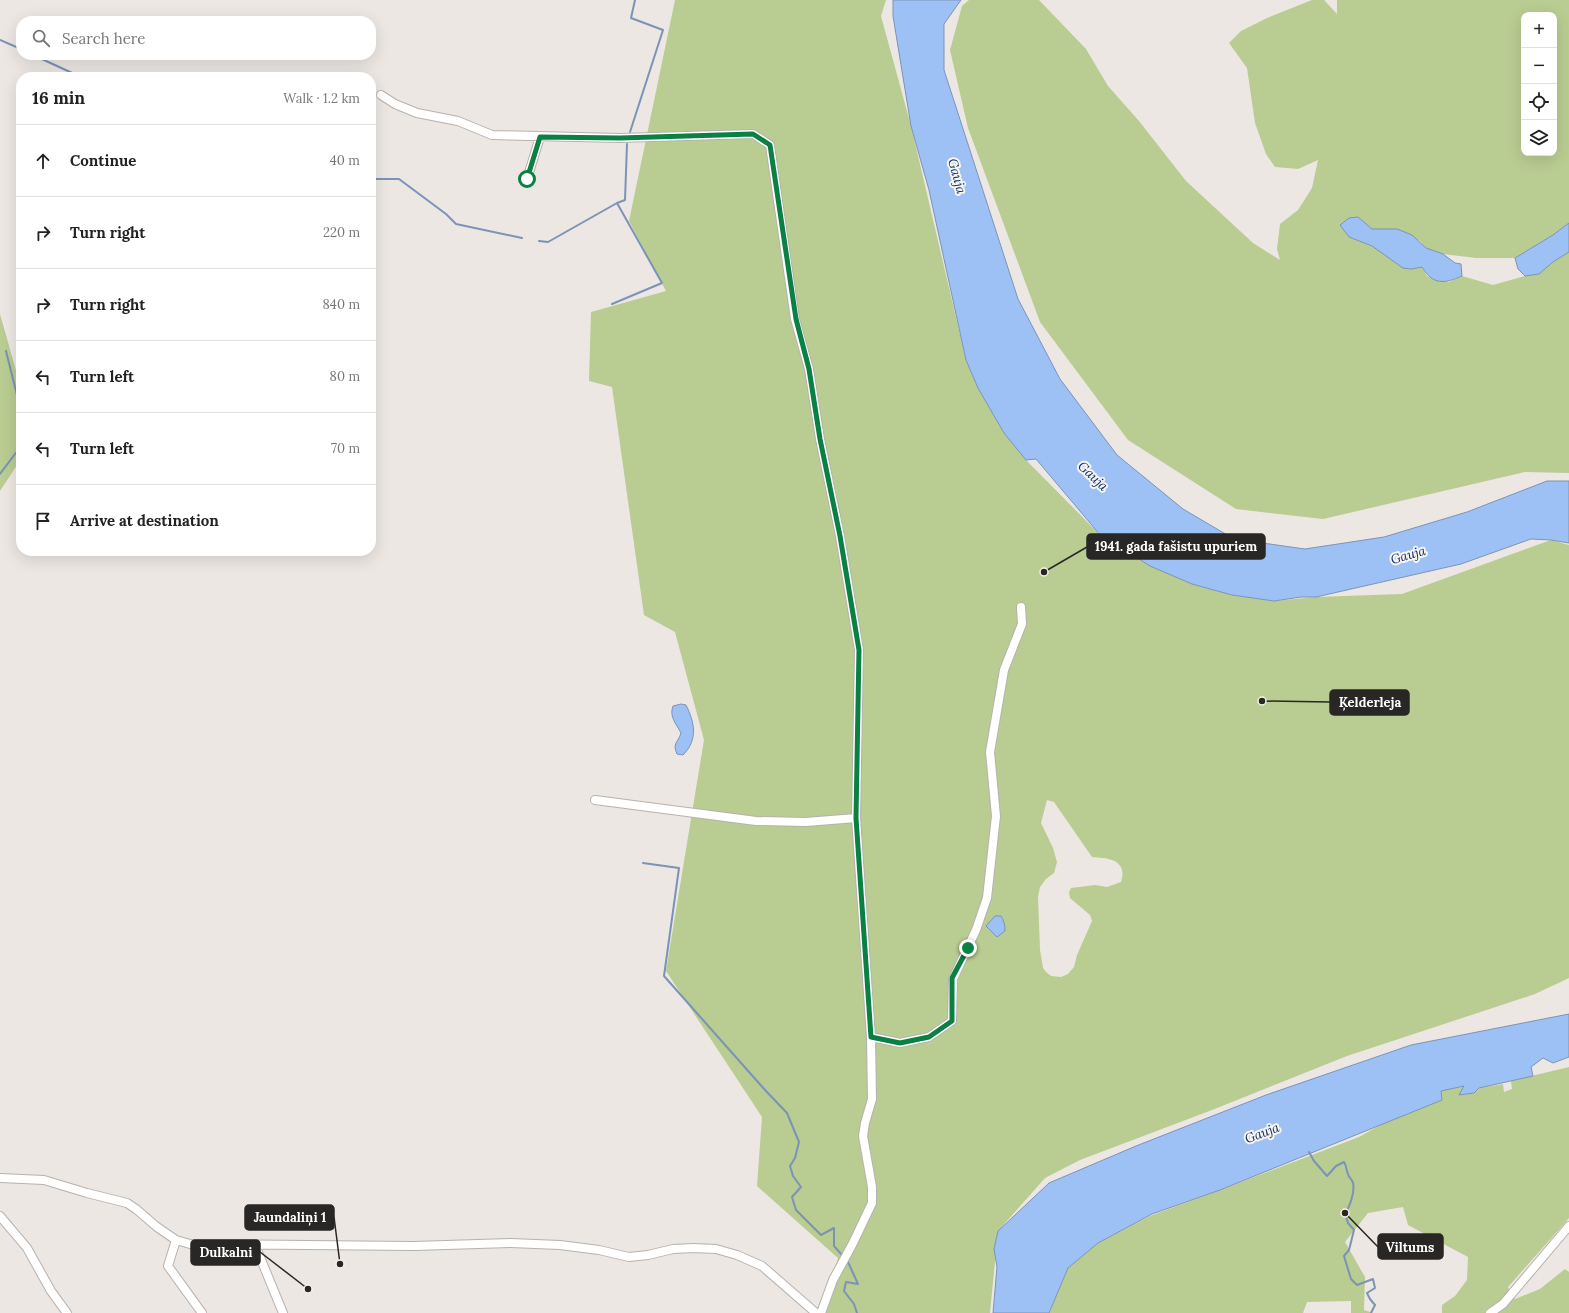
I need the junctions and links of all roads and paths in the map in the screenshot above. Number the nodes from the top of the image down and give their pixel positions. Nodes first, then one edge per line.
1 (381, 95) dead end
2 (540, 137) junction
3 (527, 179) dead end
4 (1021, 607) dead end
5 (595, 800) dead end
6 (856, 818) junction
7 (871, 1037) junction
8 (0, 1178) edge
9 (0, 1216) edge
10 (1569, 1226) edge
11 (176, 1240) junction
12 (255, 1245) junction
13 (67, 1313) edge
14 (202, 1313) edge
15 (283, 1313) edge
16 (816, 1313) edge
17 (821, 1313) edge
18 (1490, 1313) edge

1 - 2 street
2 - 3 street
2 - 6 street
4 - 7 street
5 - 6 street
6 - 7 street
7 - 17 street
8 - 11 street
9 - 13 street
10 - 18 street
11 - 12 street
11 - 14 street
12 - 15 street
12 - 16 street

